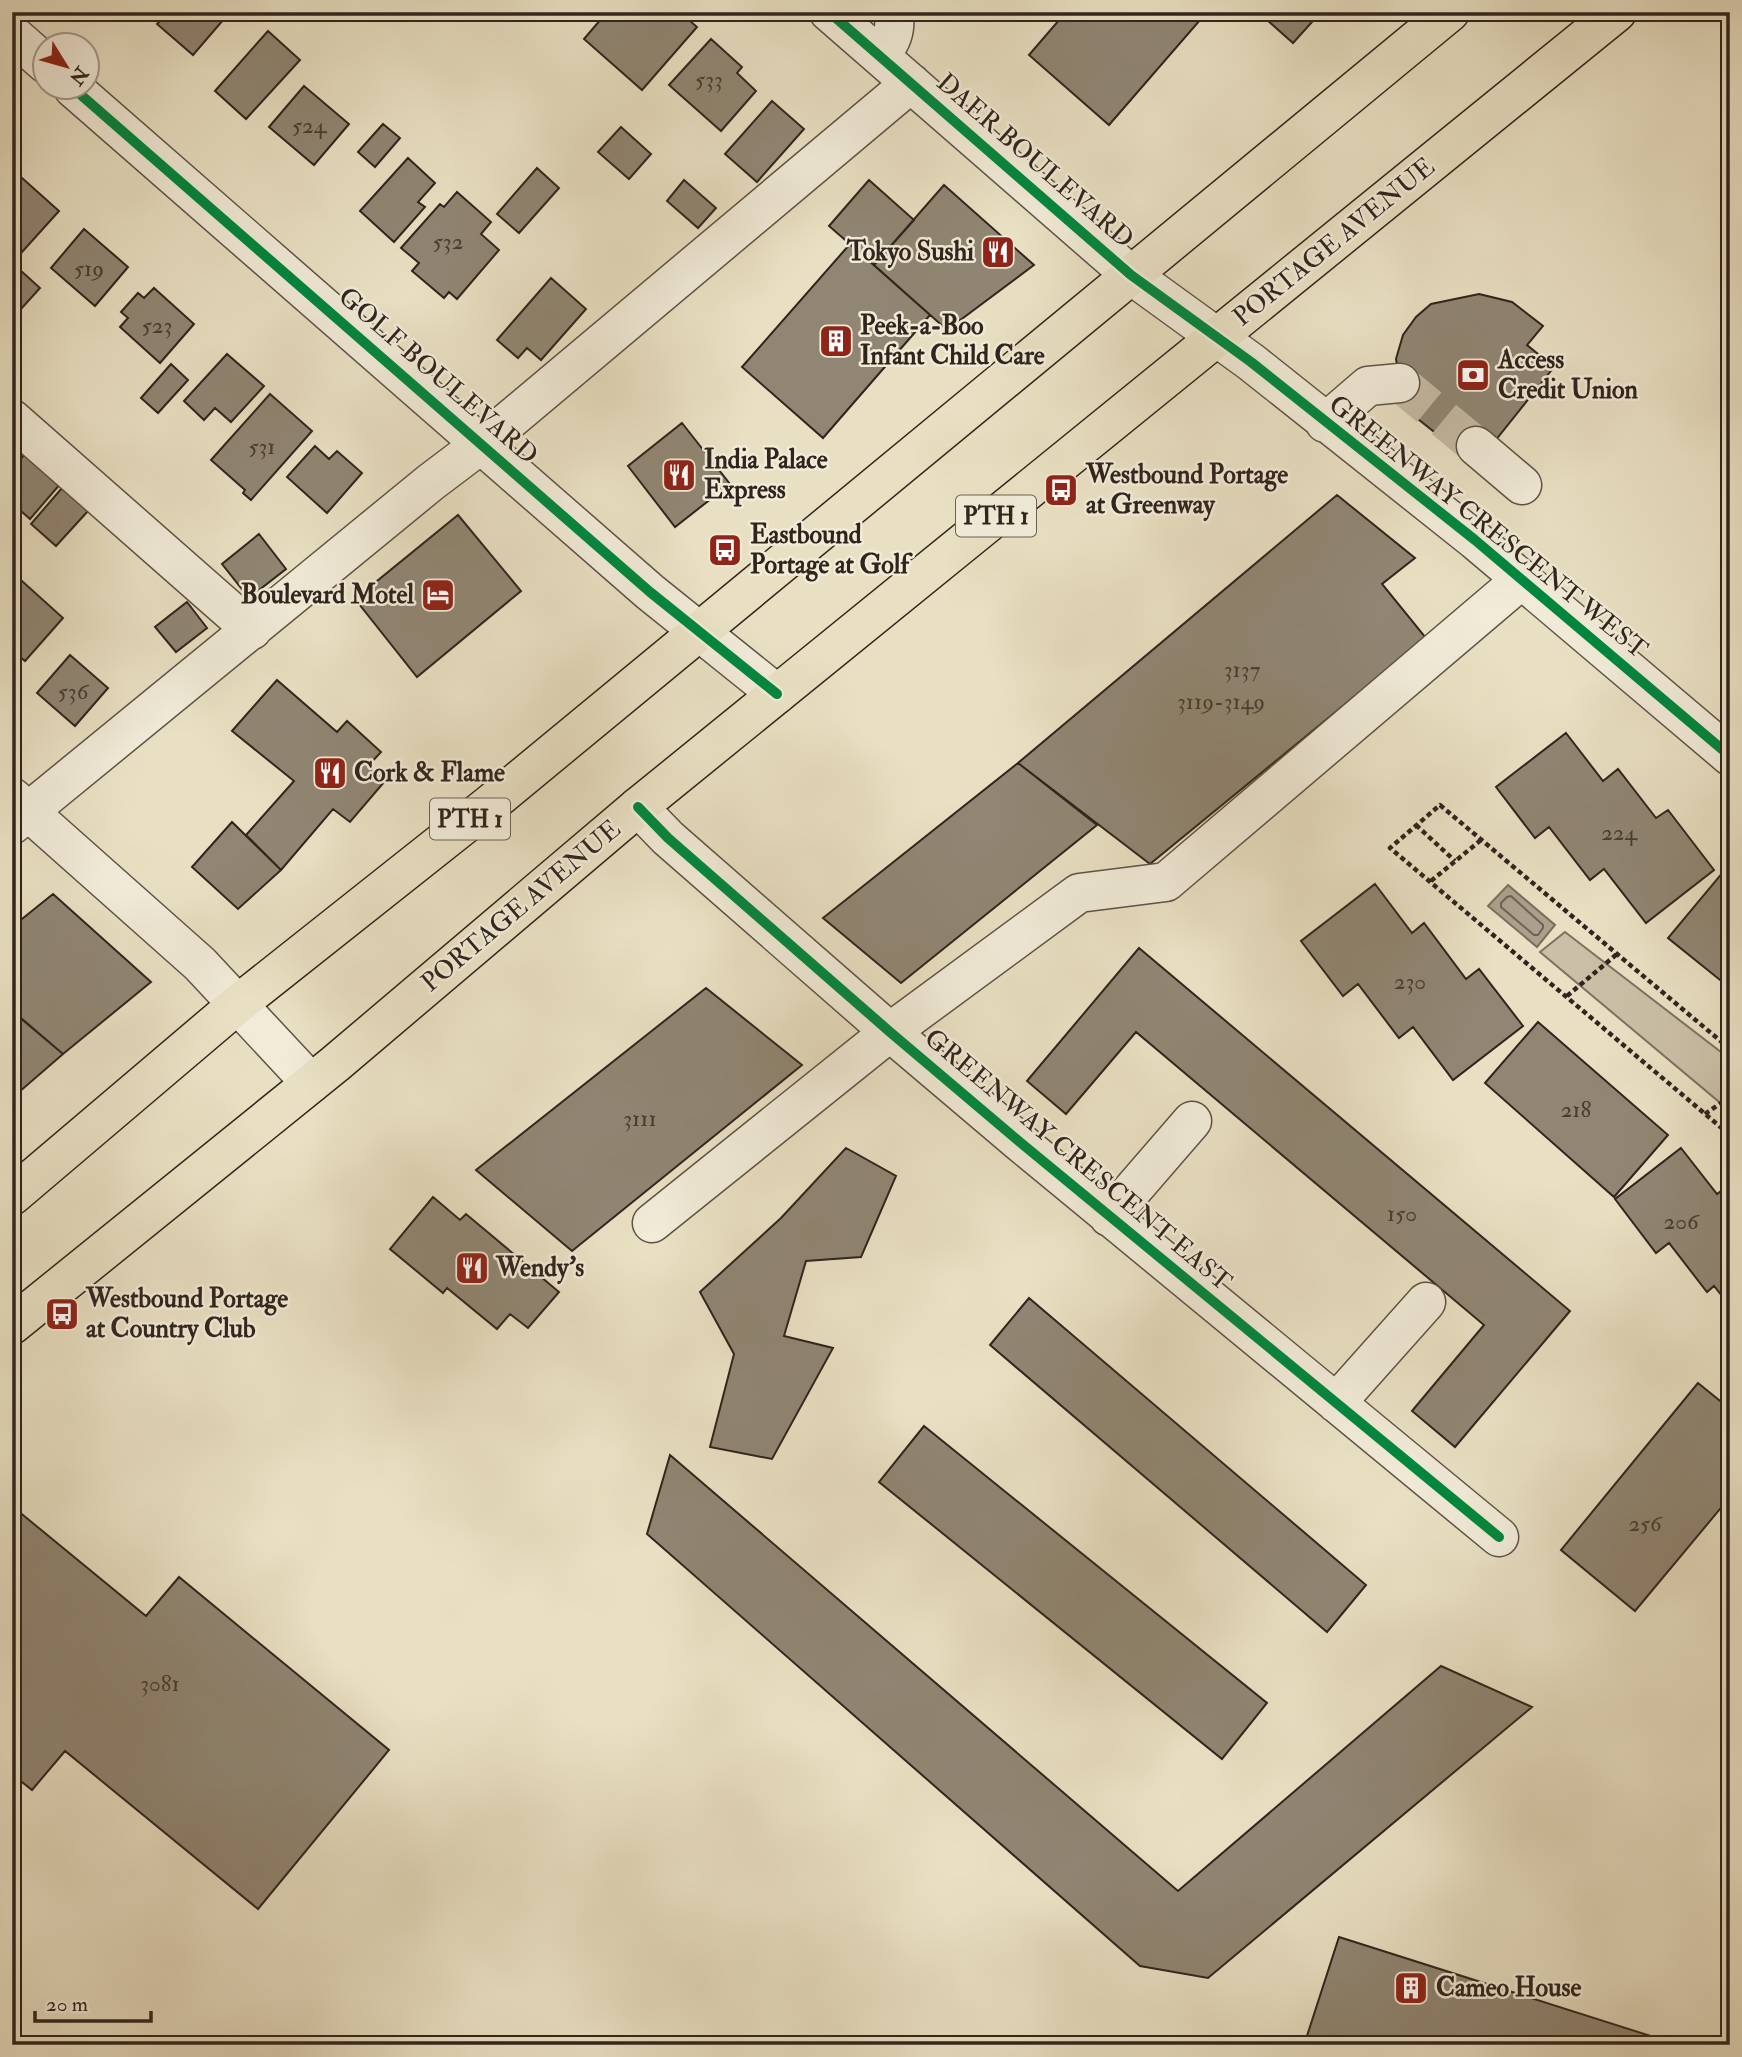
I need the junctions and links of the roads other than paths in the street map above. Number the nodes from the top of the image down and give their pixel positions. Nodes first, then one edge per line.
1 (829, 12) edge
2 (894, 12) edge
3 (1450, 12) edge
4 (1617, 12) edge
5 (12, 34) edge
6 (32, 52) edge
7 (880, 56) junction
8 (911, 83) junction
9 (89, 102) edge
10 (1131, 275) junction
11 (1215, 337) junction
12 (1400, 383) dead end
13 (12, 419) edge
14 (1325, 423) junction
15 (480, 445) junction
16 (1476, 446) tunnel mouth
17 (1522, 485) dead end
18 (1521, 579) junction
19 (252, 630) junction
20 (700, 631) junction
21 (777, 694) junction
22 (1730, 756) edge
23 (638, 807) junction
24 (18, 811) edge
25 (238, 1004) junction
26 (890, 1032) junction
27 (311, 1083) junction
28 (1192, 1121) dead end
29 (12, 1196) edge
30 (1109, 1217) junction
31 (652, 1223) dead end
32 (1426, 1302) dead end
33 (12, 1325) edge
34 (1336, 1403) junction
35 (1499, 1537) dead end

1 - 7 street, DAER BOULEVARD
2 - 7 street
3 - 10 highway, PTH 1
4 - 11 highway, PORTAGE AVENUE / PTH 1
5 - 6 street
7 - 8 street, DAER BOULEVARD
8 - 10 street, DAER BOULEVARD
8 - 15 street
9 - 15 street, GOLF BOULEVARD
10 - 11 street, DAER BOULEVARD
10 - 20 highway, PTH 1
11 - 14 street, GREENWAY CRESCENT WEST
11 - 21 highway, PORTAGE AVENUE / PTH 1
12 - 14 street
13 - 19 street
14 - 18 street, GREENWAY CRESCENT WEST
15 - 19 street
15 - 20 street, GOLF BOULEVARD
16 - 17 street
18 - 22 street, GREENWAY CRESCENT WEST
18 - 26 street
19 - 24 street
20 - 21 street, GOLF BOULEVARD
20 - 25 highway, PTH 1
21 - 23 highway, PORTAGE AVENUE / PTH 1
23 - 26 street, GREENWAY CRESCENT EAST
23 - 27 highway, PORTAGE AVENUE / PTH 1
24 - 25 street
25 - 27 street
25 - 29 highway, PTH 1
26 - 30 street, GREENWAY CRESCENT EAST
26 - 31 street
27 - 33 highway, PORTAGE AVENUE / PTH 1
28 - 30 street
30 - 34 street, GREENWAY CRESCENT EAST
32 - 34 street
34 - 35 street, GREENWAY CRESCENT EAST

